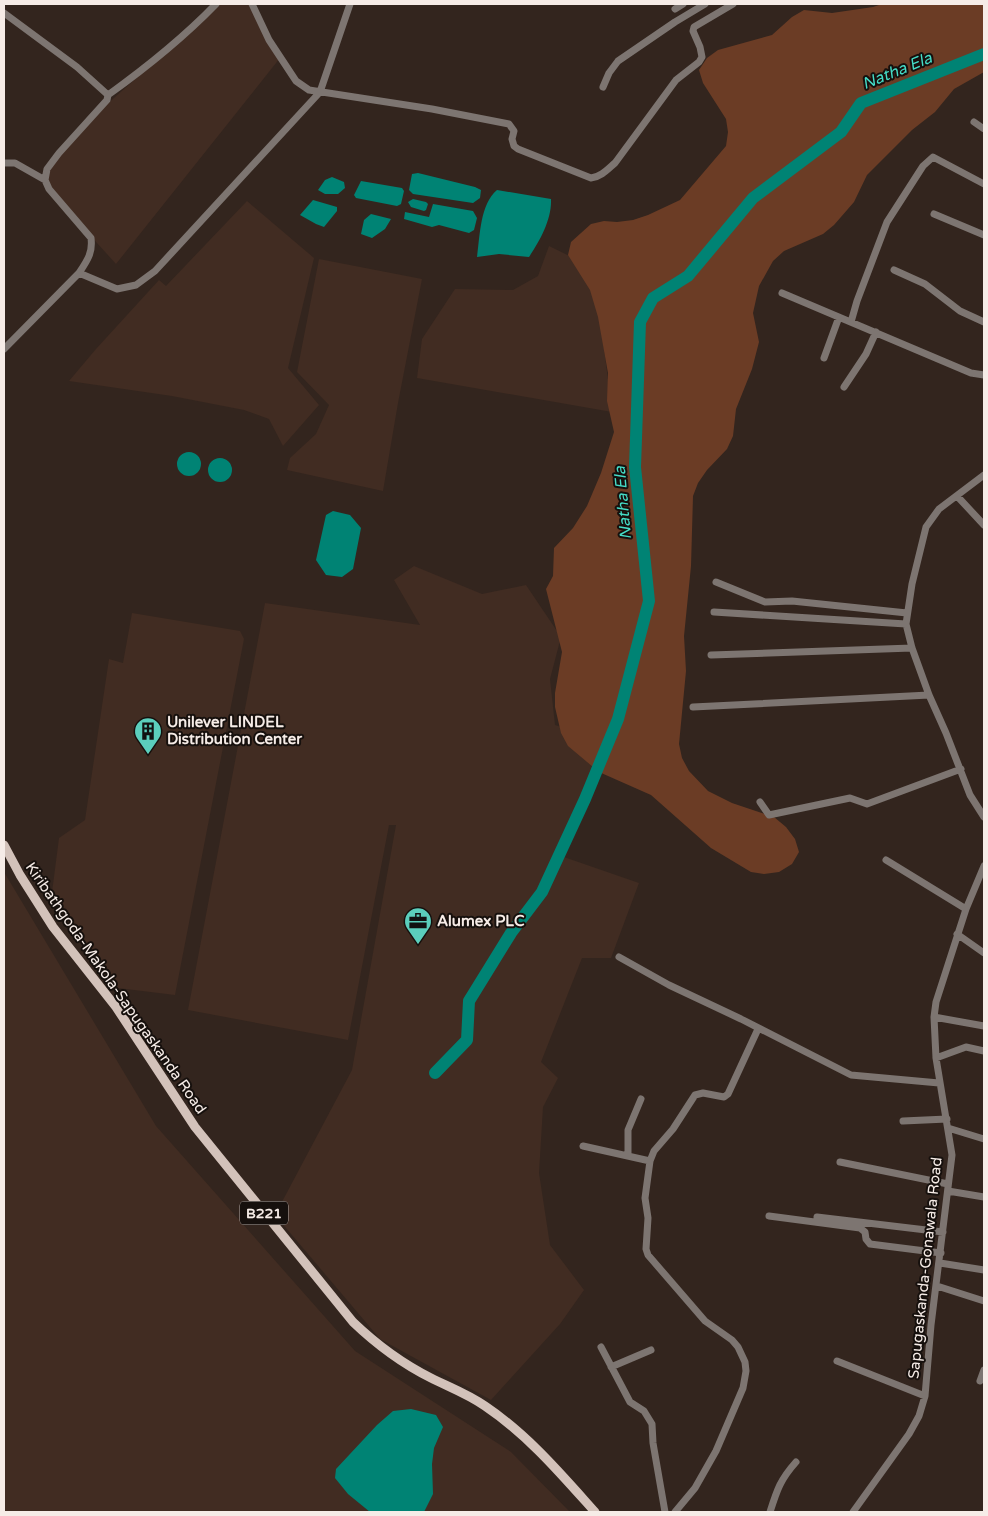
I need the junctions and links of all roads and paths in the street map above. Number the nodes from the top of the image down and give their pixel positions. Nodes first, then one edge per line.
1 (216, 4) edge
2 (252, 4) edge
3 (350, 4) edge
4 (683, 4) edge
5 (706, 4) edge
6 (733, 4) edge
7 (675, 10) dead end
8 (4, 13) edge
9 (603, 87) dead end
10 (320, 92) junction
11 (108, 95) junction
12 (974, 122) dead end
13 (984, 128) edge
14 (4, 164) edge
15 (45, 180) junction
16 (984, 184) edge
17 (934, 214) dead end
18 (984, 235) edge
19 (894, 270) dead end
20 (79, 273) junction
21 (782, 293) dead end
22 (839, 317) junction
23 (851, 322) junction
24 (984, 322) edge
25 (876, 332) junction
26 (4, 349) edge
27 (824, 358) dead end
28 (984, 375) edge
29 (844, 387) dead end
30 (984, 474) edge
31 (957, 496) junction
32 (984, 525) edge
33 (716, 582) dead end
34 (714, 612) dead end
35 (906, 613) junction
36 (906, 624) junction
37 (912, 648) junction
38 (711, 655) dead end
39 (929, 695) junction
40 (693, 707) dead end
41 (961, 769) junction
42 (760, 802) dead end
43 (984, 817) edge
44 (4, 845) edge
45 (886, 860) dead end
46 (984, 866) edge
47 (966, 909) junction
48 (957, 934) junction
49 (984, 953) edge
50 (619, 957) dead end
51 (934, 1017) junction
52 (984, 1026) edge
53 (758, 1029) junction
54 (984, 1051) edge
55 (936, 1058) junction
56 (940, 1082) junction
57 (641, 1099) dead end
58 (946, 1119) junction
59 (903, 1121) dead end
60 (948, 1128) junction
61 (984, 1139) edge
62 (583, 1146) dead end
63 (628, 1156) junction
64 (650, 1161) junction
65 (840, 1162) dead end
66 (948, 1187) junction
67 (984, 1197) edge
68 (769, 1216) dead end
69 (817, 1218) dead end
70 (943, 1232) junction
71 (941, 1253) junction
72 (940, 1263) junction
73 (984, 1270) edge
74 (937, 1286) junction
75 (984, 1301) edge
76 (601, 1347) dead end
77 (651, 1350) dead end
78 (837, 1361) dead end
79 (611, 1366) junction
80 (984, 1370) edge
81 (980, 1381) dead end
82 (925, 1396) junction
83 (796, 1462) dead end
84 (595, 1512) edge
85 (665, 1512) edge
86 (675, 1512) edge
87 (770, 1512) edge
88 (853, 1512) edge

1 - 11 street
2 - 10 street
3 - 10 street
4 - 7 street
5 - 9 street
6 - 10 street
8 - 11 street
10 - 20 street
11 - 15 street
12 - 13 street
14 - 15 street
15 - 20 street
16 - 23 street
17 - 18 street
19 - 24 street
20 - 26 street
21 - 22 street
22 - 23 street
22 - 27 street
23 - 25 street
25 - 28 street
25 - 29 street
30 - 31 street
31 - 32 street
31 - 35 street
33 - 35 street
34 - 36 street
35 - 36 street
36 - 37 street
37 - 38 street
37 - 39 street
39 - 40 street
39 - 41 street
41 - 42 street
41 - 43 street
44 - 84 main road, Kiribathgoda-Makola-Sapugaskanda Road / B221
45 - 47 street
46 - 47 street, Sapugaskanda-Gonawala Road
47 - 48 street, Sapugaskanda-Gonawala Road
48 - 49 street
48 - 51 street, Sapugaskanda-Gonawala Road
50 - 53 street
51 - 52 street
51 - 55 street, Sapugaskanda-Gonawala Road
53 - 56 street
53 - 64 street
54 - 55 street
55 - 56 street, Sapugaskanda-Gonawala Road
56 - 58 street, Sapugaskanda-Gonawala Road
57 - 63 street
58 - 59 street
58 - 60 street, Sapugaskanda-Gonawala Road
60 - 61 street
60 - 66 street, Sapugaskanda-Gonawala Road
62 - 63 street
63 - 64 street
64 - 86 street
65 - 66 street
66 - 67 street
66 - 70 street, Sapugaskanda-Gonawala Road
68 - 71 street
69 - 70 street
70 - 71 street, Sapugaskanda-Gonawala Road
71 - 72 street, Sapugaskanda-Gonawala Road
72 - 73 street
72 - 74 street, Sapugaskanda-Gonawala Road
74 - 75 street
74 - 82 street, Sapugaskanda-Gonawala Road
76 - 79 street
77 - 79 street
78 - 82 street
79 - 85 street
80 - 81 street
82 - 88 street, Sapugaskanda-Gonawala Road
83 - 87 street

